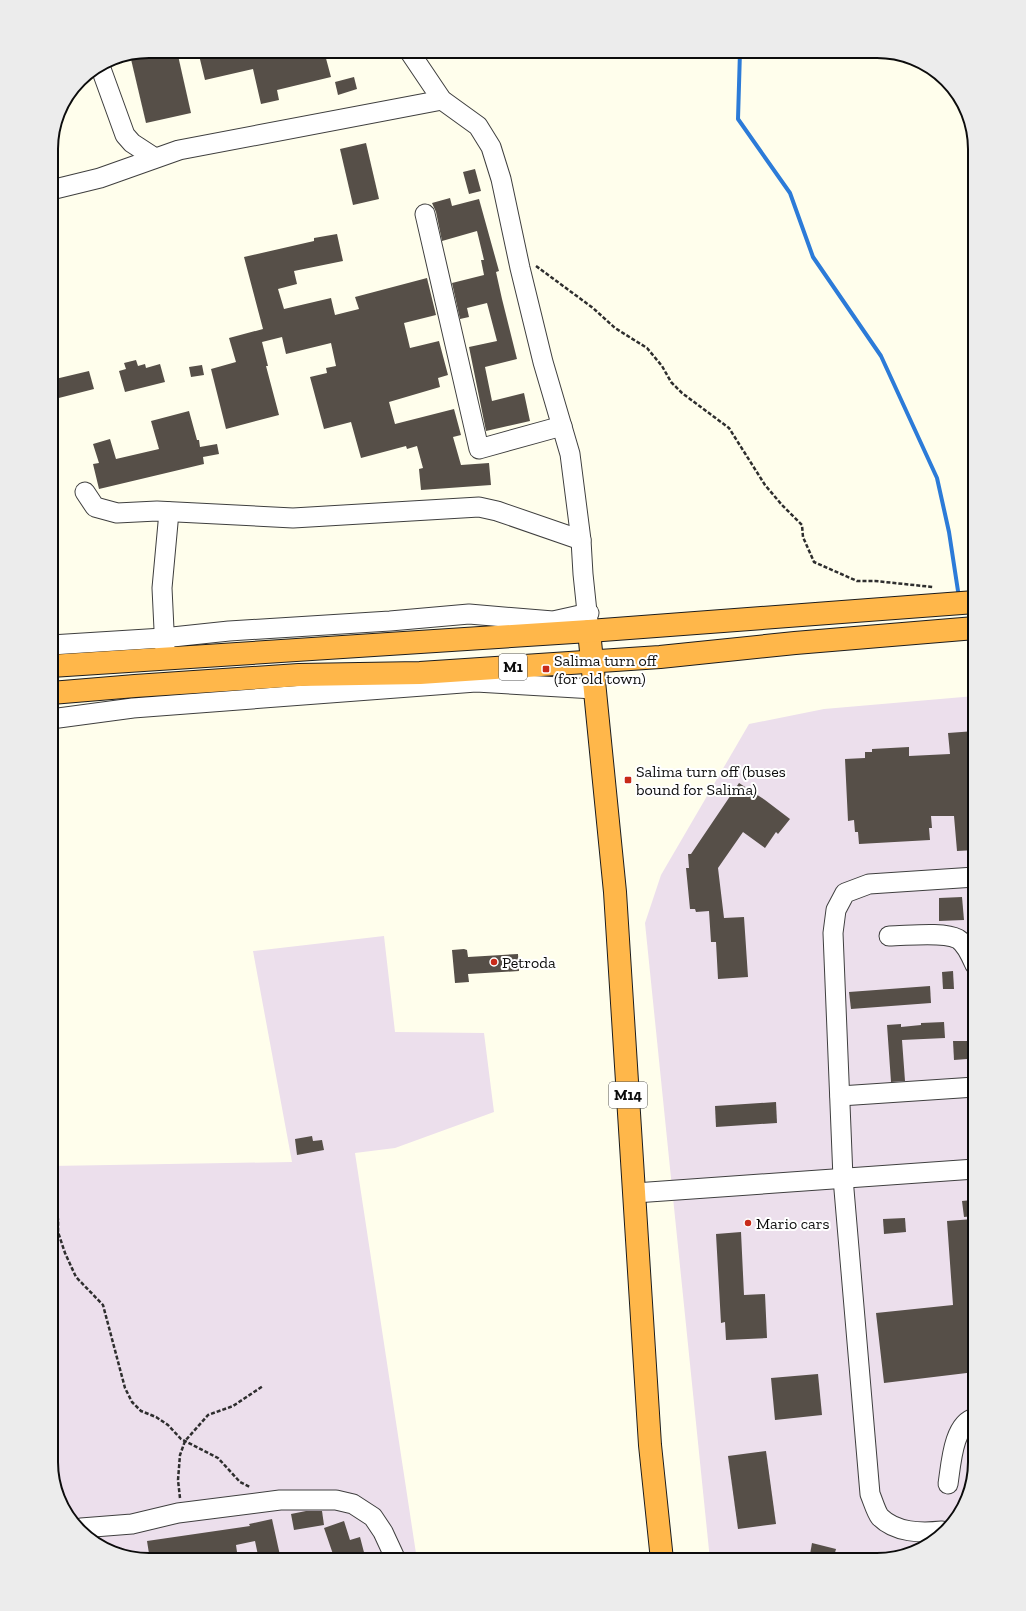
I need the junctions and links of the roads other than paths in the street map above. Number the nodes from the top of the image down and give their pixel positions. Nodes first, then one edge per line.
1 (414, 58) edge
2 (102, 71) edge
3 (442, 100) junction
4 (155, 158) junction
5 (58, 188) edge
6 (425, 214) dead end
7 (562, 426) junction
8 (85, 492) dead end
9 (169, 512) junction
10 (582, 540) junction
11 (966, 602) edge
12 (589, 622) junction
13 (968, 629) edge
14 (58, 645) edge
15 (164, 649) junction
16 (592, 662) junction
17 (58, 665) edge
18 (594, 689) junction
19 (58, 692) edge
20 (58, 718) edge
21 (968, 877) edge
22 (889, 936) dead end
23 (968, 950) edge
24 (968, 1087) edge
25 (840, 1096) junction
26 (968, 1169) edge
27 (843, 1178) junction
28 (635, 1193) junction
29 (968, 1421) edge
30 (948, 1484) dead end
31 (87, 1528) edge
32 (935, 1532) edge
33 (393, 1553) edge
34 (661, 1553) edge

1 - 3 street
2 - 4 street
3 - 4 street
3 - 7 street
4 - 5 street
6 - 7 street
7 - 10 street
8 - 9 street
9 - 10 street
9 - 15 street
10 - 12 street
11 - 12 highway, M1
12 - 15 highway, M1
12 - 16 highway, M14
13 - 16 highway, M1
14 - 15 street
15 - 17 highway, M1
16 - 18 highway, M14
16 - 19 highway, M1
18 - 20 street
18 - 28 highway, M14
21 - 25 street
22 - 23 street
24 - 25 street
25 - 27 street
26 - 27 street
27 - 28 street
27 - 32 street
28 - 34 highway, M14
29 - 30 street
31 - 33 street

